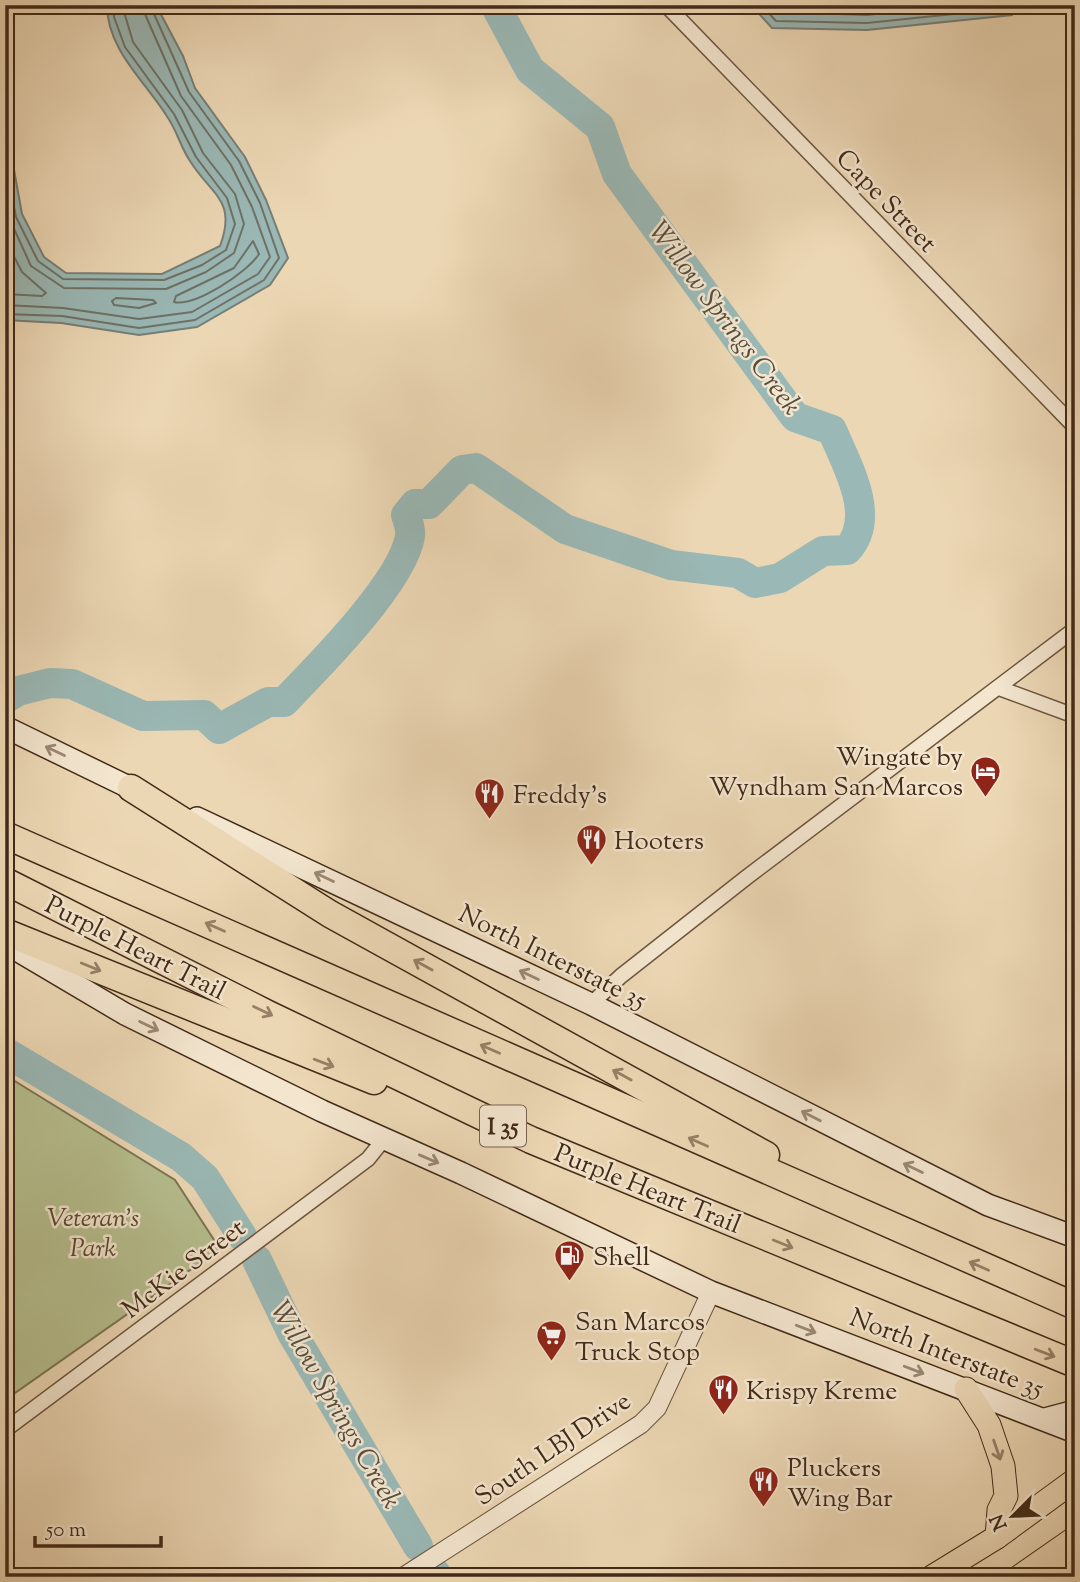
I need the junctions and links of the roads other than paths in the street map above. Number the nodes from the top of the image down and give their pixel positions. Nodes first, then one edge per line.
1 (666, 5) edge
2 (1075, 427) edge
3 (1075, 629) edge
4 (999, 688) junction
5 (1075, 716) edge
6 (5, 727) edge
7 (131, 788) junction
8 (5, 835) edge
9 (5, 881) edge
10 (5, 932) edge
11 (5, 943) edge
12 (591, 1004) junction
13 (508, 1128) junction
14 (384, 1139) junction
15 (1075, 1237) edge
16 (917, 1239) junction
17 (711, 1292) junction
18 (1075, 1306) edge
19 (1075, 1364) edge
20 (966, 1389) junction
21 (1075, 1411) edge
22 (1045, 1419) junction
23 (5, 1430) edge
24 (1075, 1432) edge
25 (1075, 1480) edge
26 (997, 1537) junction
27 (1075, 1538) edge
28 (1075, 1563) edge
29 (1023, 1574) edge
30 (403, 1577) edge
31 (932, 1577) edge

1 - 2 street, Cape Street
3 - 4 street
4 - 5 street
4 - 12 street
7 -> 6 main road, North Interstate 35
12 -> 7 main road, North Interstate 35
16 -> 7 highway
16 -> 8 highway, Purple Heart Trail / I 35
9 -> 13 highway, Purple Heart Trail / I 35
10 -> 13 highway
11 -> 14 main road, North Interstate 35
15 -> 12 main road, North Interstate 35
13 -> 19 highway, Purple Heart Trail / I 35
14 -> 17 main road, North Interstate 35
14 - 23 street, McKie Street
18 -> 16 highway, Purple Heart Trail / I 35
17 -> 20 main road, North Interstate 35
17 - 30 street, South LBJ Drive
20 - 22 main road, North Interstate 35
20 -> 26 main road
21 - 22 main road
22 - 24 main road, North Interstate 35
25 - 26 main road
26 - 31 main road
27 - 29 main road
28 - 29 main road

